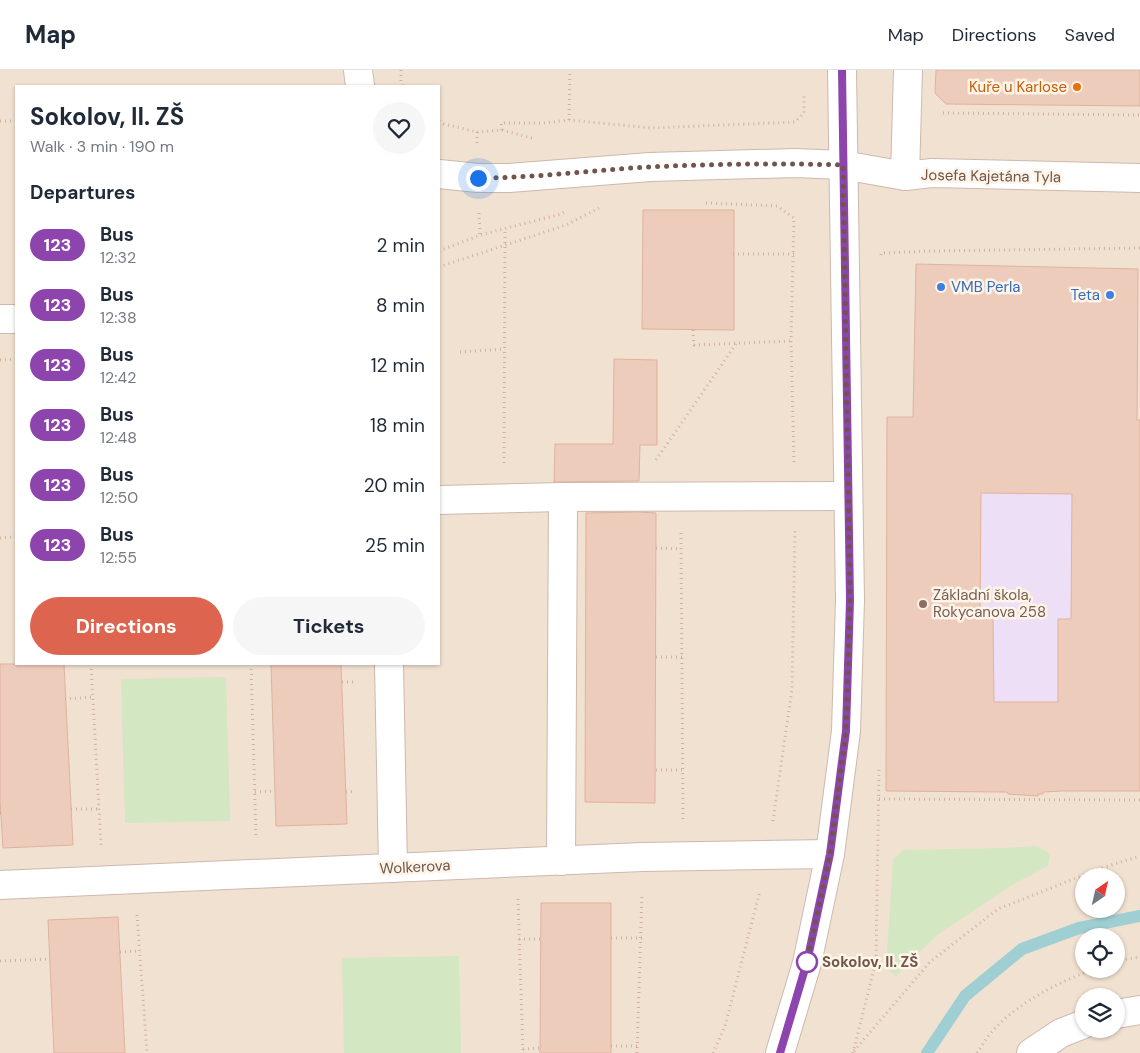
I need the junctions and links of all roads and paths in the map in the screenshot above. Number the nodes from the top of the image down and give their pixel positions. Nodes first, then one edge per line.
1 (358, 70) edge
2 (401, 70) edge
3 (570, 70) edge
4 (842, 70) edge
5 (908, 70) edge
6 (360, 85) edge
7 (402, 85) edge
8 (804, 113) dead end
9 (906, 113) junction
10 (1140, 115) edge
11 (569, 120) junction
12 (0, 121) edge
13 (15, 121) edge
14 (440, 121) edge
15 (843, 165) junction
16 (440, 174) edge
17 (905, 176) junction
18 (1140, 178) edge
19 (701, 203) dead end
20 (601, 206) dead end
21 (561, 214) dead end
22 (505, 229) junction
23 (506, 244) junction
24 (1140, 248) edge
25 (440, 251) edge
26 (881, 253) dead end
27 (733, 254) dead end
28 (794, 254) junction
29 (440, 267) edge
30 (15, 318) edge
31 (0, 319) edge
32 (693, 330) dead end
33 (791, 341) junction
34 (736, 344) junction
35 (505, 349) junction
36 (460, 352) dead end
37 (15, 359) edge
38 (0, 360) edge
39 (848, 496) junction
40 (681, 497) junction
41 (796, 497) junction
42 (563, 498) junction
43 (653, 498) junction
44 (504, 499) junction
45 (440, 500) edge
46 (14, 537) dead end
47 (0, 538) edge
48 (656, 548) dead end
49 (681, 549) junction
50 (656, 657) dead end
51 (682, 657) junction
52 (91, 665) edge
53 (251, 665) edge
54 (389, 665) edge
55 (93, 697) junction
56 (65, 700) dead end
57 (656, 770) dead end
58 (683, 770) junction
59 (275, 791) dead end
60 (255, 792) junction
61 (879, 799) dead end
62 (1140, 800) edge
63 (71, 809) dead end
64 (98, 809) junction
65 (830, 854) junction
66 (769, 855) junction
67 (683, 856) junction
68 (1140, 856) edge
69 (642, 857) junction
70 (561, 861) junction
71 (516, 863) junction
72 (393, 868) junction
73 (258, 874) junction
74 (134, 880) junction
75 (104, 881) junction
76 (0, 886) edge
77 (611, 938) dead end
78 (642, 938) junction
79 (519, 939) junction
80 (540, 939) dead end
81 (139, 951) junction
82 (120, 952) dead end
83 (1140, 957) edge
84 (50, 959) dead end
85 (1125, 960) edge
86 (0, 961) edge
87 (1075, 978) edge
88 (1140, 1010) edge
89 (1125, 1012) edge
90 (1075, 1028) edge
91 (611, 1046) dead end
92 (637, 1046) junction
93 (540, 1048) dead end
94 (523, 1051) edge
95 (147, 1053) edge
96 (637, 1053) edge
97 (713, 1053) edge
98 (780, 1053) edge
99 (853, 1053) edge
100 (976, 1053) edge
101 (1031, 1053) edge

1 - 6 street
2 - 7 path
3 - 11 path
4 - 15 street
5 - 9 street
8 - 11 path
9 - 10 path
9 - 17 street
11 - 14 path
12 - 13 path
15 - 16 street, Josefa Kajetána Tyla
15 - 17 street, Josefa Kajetána Tyla
15 - 39 street
17 - 18 street, Josefa Kajetána Tyla
19 - 28 path
20 - 23 path
21 - 22 path
22 - 23 path
22 - 25 path
23 - 29 path
23 - 35 path
24 - 26 path
27 - 28 path
28 - 33 path
30 - 31 street
32 - 34 path
33 - 34 path
33 - 41 path
34 - 43 path
35 - 36 path
35 - 44 path
37 - 38 path
39 - 41 street
39 - 65 street
40 - 41 street
40 - 43 street
40 - 49 path
41 - 66 path
42 - 43 street
42 - 44 street
42 - 70 street
44 - 45 street
46 - 47 path
48 - 49 path
49 - 51 path
50 - 51 path
51 - 58 path
52 - 55 path
53 - 60 path
54 - 72 street
55 - 56 path
55 - 64 path
57 - 58 path
58 - 67 path
59 - 60 path
60 - 73 path
61 - 62 path
63 - 64 path
64 - 75 path
65 - 66 street, Wolkerova
65 - 98 street
66 - 67 street, Wolkerova
66 - 97 path
67 - 69 street, Wolkerova
68 - 99 path
69 - 70 street, Wolkerova
69 - 78 path
70 - 71 street, Wolkerova
71 - 72 street, Wolkerova
71 - 79 path
72 - 73 street, Wolkerova
73 - 74 street, Wolkerova
74 - 75 street, Wolkerova
74 - 81 path
75 - 76 street, Wolkerova
77 - 78 path
78 - 92 path
79 - 80 path
79 - 94 path
81 - 82 path
81 - 95 path
83 - 85 path
84 - 86 path
87 - 100 path
88 - 89 street
90 - 101 street
91 - 92 path
92 - 96 path
93 - 94 path

